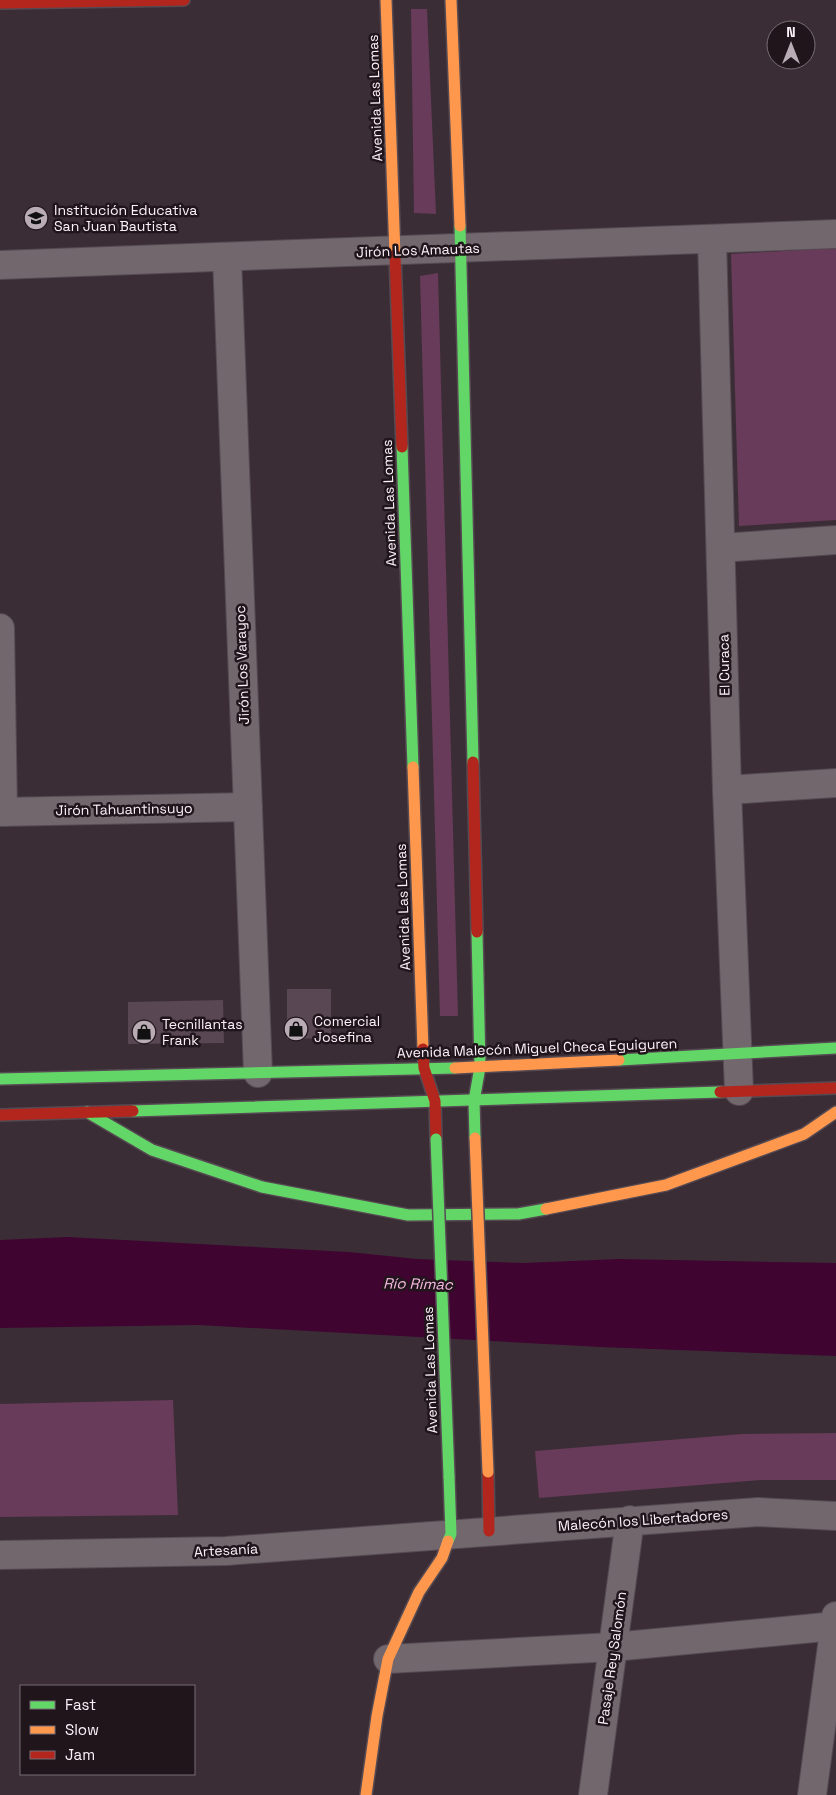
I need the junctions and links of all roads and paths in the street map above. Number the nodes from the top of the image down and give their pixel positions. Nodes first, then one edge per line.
1 (184, 0) edge
2 (386, 0) edge
3 (451, 0) edge
4 (0, 3) edge
5 (836, 234) edge
6 (712, 239) junction
7 (461, 248) junction
8 (395, 251) junction
9 (227, 257) junction
10 (0, 265) edge
11 (836, 540) edge
12 (721, 548) junction
13 (0, 628) edge
14 (836, 783) edge
15 (727, 790) junction
16 (248, 807) junction
17 (2, 812) edge
18 (836, 1048) edge
19 (737, 1054) junction
20 (480, 1067) junction
21 (424, 1068) junction
22 (258, 1073) junction
23 (0, 1079) edge
24 (836, 1088) edge
25 (739, 1091) junction
26 (434, 1102) junction
27 (474, 1102) junction
28 (87, 1112) junction
29 (836, 1112) edge
30 (0, 1115) edge
31 (836, 1516) edge
32 (630, 1520) junction
33 (489, 1531) junction
34 (451, 1534) junction
35 (0, 1554) edge
36 (836, 1622) edge
37 (613, 1647) junction
38 (388, 1659) junction
39 (366, 1795) edge
40 (593, 1795) edge
41 (812, 1795) edge

1 - 4 main road
2 - 8 main road, Avenida Las Lomas
3 - 7 main road
5 - 6 street, Jirón Los Amautas
6 - 7 street, Jirón Los Amautas
6 - 12 street, El Curaca
7 - 8 street, Jirón Los Amautas
7 - 20 main road
8 - 9 street, Jirón Los Amautas
8 - 21 main road, Avenida Las Lomas
9 - 10 street, Jirón Los Amautas
9 - 16 street, Jirón Los Varayoc
11 - 12 street
12 - 15 street, El Curaca
13 - 17 street
14 - 15 street
15 - 19 street, El Curaca
16 - 17 street, Jirón Tahuantinsuyo
16 - 22 street, Jirón Los Varayoc
18 - 19 main road, Avenida Malecón Miguel Checa Eguiguren
19 - 20 main road, Avenida Malecón Miguel Checa Eguiguren
19 - 25 street, El Curaca
20 - 21 main road, Avenida Malecón Miguel Checa Eguiguren
20 - 27 main road
21 - 22 main road, Avenida Malecón Miguel Checa Eguiguren
21 - 26 main road, Avenida Las Lomas
22 - 23 main road, Avenida Malecón Miguel Checa Eguiguren
24 - 25 main road
25 - 27 main road
26 - 27 main road
26 - 28 main road
26 - 34 main road, Avenida Las Lomas, bridge
27 - 33 main road, bridge
28 - 29 main road
28 - 30 main road
31 - 32 street, Malecón los Libertadores
32 - 33 street, Malecón los Libertadores
32 - 37 street, Pasaje Rey Salomón
33 - 34 street, Malecón los Libertadores
34 - 35 street, Artesanía
34 - 38 main road, Avenida Las Lomas
36 - 37 street
36 - 41 street
37 - 38 street
37 - 40 street, Pasaje Rey Salomón
38 - 39 main road, Avenida Las Lomas

